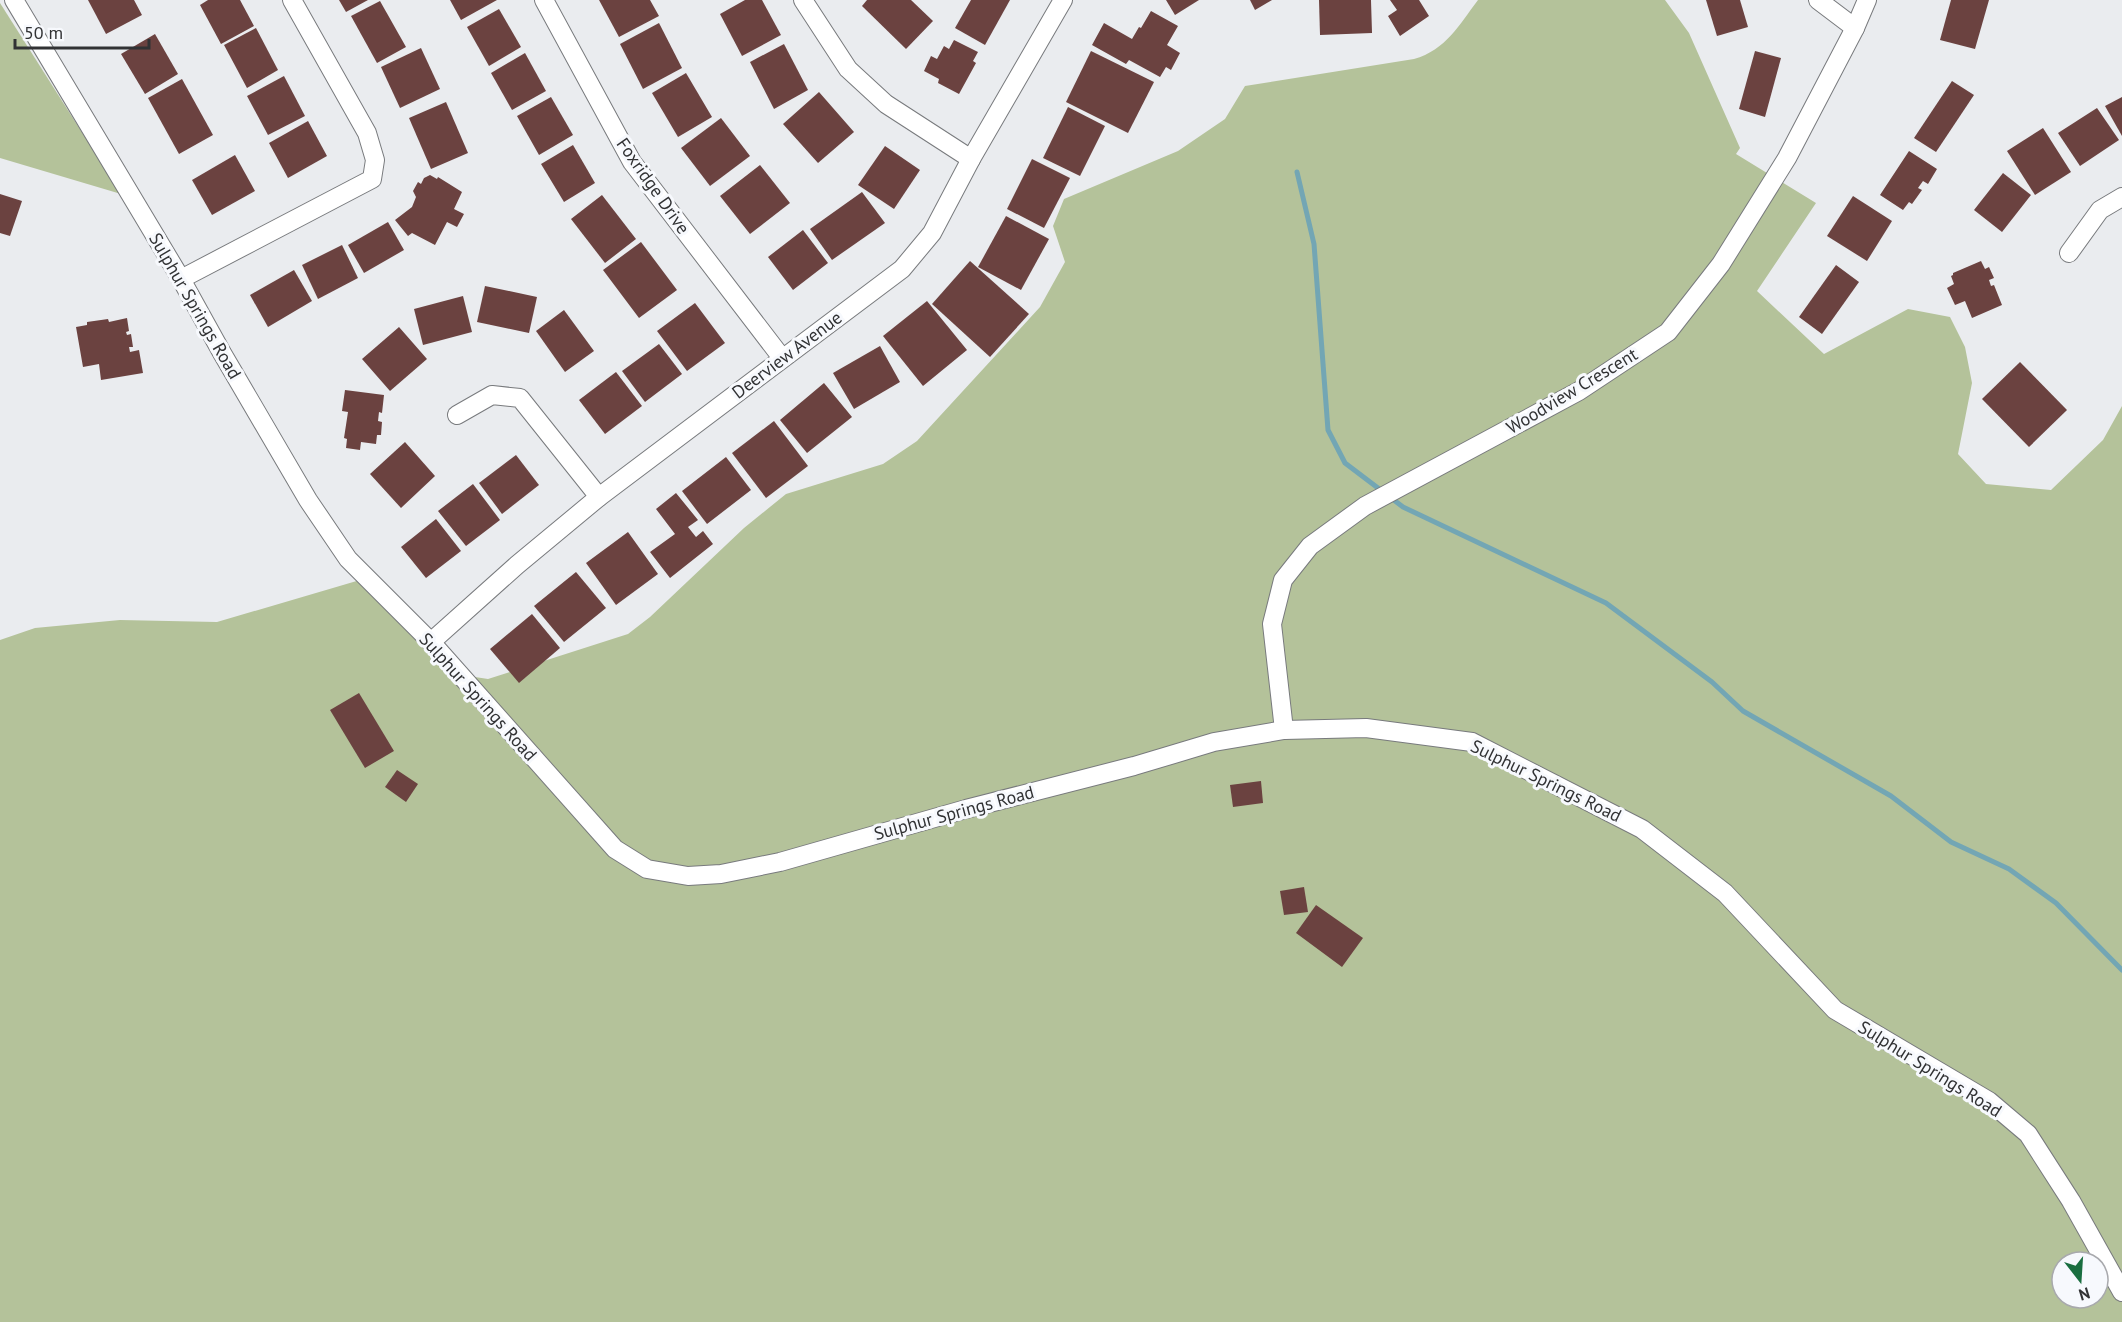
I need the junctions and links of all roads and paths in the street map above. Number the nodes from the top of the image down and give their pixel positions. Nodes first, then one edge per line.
1 (14, 0) edge
2 (292, 0) edge
3 (544, 0) edge
4 (803, 0) edge
5 (1063, 0) edge
6 (1818, 0) edge
7 (1867, 0) edge
8 (1855, 28) junction
9 (971, 159) junction
10 (2122, 197) edge
11 (2068, 253) dead end
12 (181, 279) junction
13 (782, 358) junction
14 (457, 415) dead end
15 (599, 497) junction
16 (431, 642) junction
17 (1284, 730) junction
18 (2122, 1292) edge

1 - 12 street, Sulphur Springs Road
2 - 12 street
3 - 13 street, Foxridge Drive
4 - 9 street
5 - 9 street, Deerview Avenue
6 - 8 street
7 - 8 street, Woodview Crescent
8 - 17 street, Woodview Crescent
9 - 13 street, Deerview Avenue
10 - 11 street
12 - 16 street, Sulphur Springs Road
13 - 15 street, Deerview Avenue
14 - 15 street
15 - 16 street, Deerview Avenue
16 - 17 street, Sulphur Springs Road
17 - 18 street, Sulphur Springs Road

